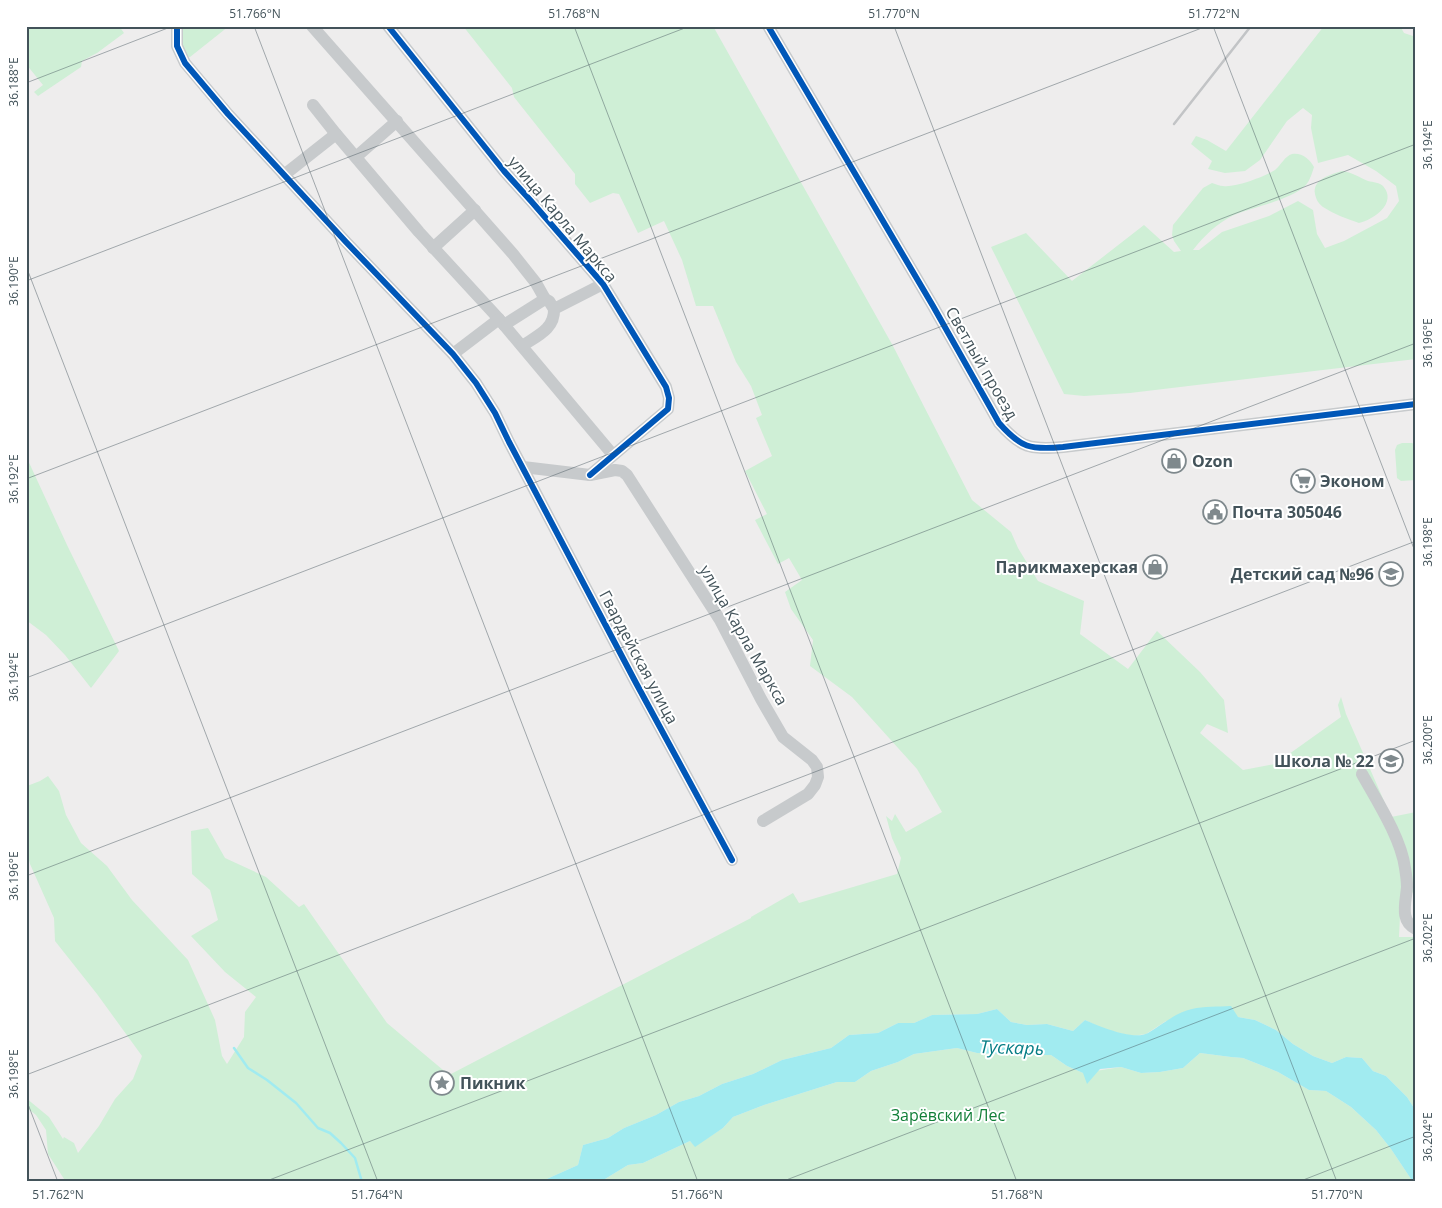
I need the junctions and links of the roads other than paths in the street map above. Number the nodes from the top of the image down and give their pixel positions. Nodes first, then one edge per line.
1 (176, 26) edge
2 (312, 26) edge
3 (388, 26) edge
4 (768, 26) edge
5 (313, 105) dead end
6 (397, 121) junction
7 (336, 134) junction
8 (356, 157) junction
9 (284, 175) junction
10 (475, 210) junction
11 (433, 248) junction
12 (603, 284) junction
13 (545, 299) junction
14 (554, 309) junction
15 (502, 322) junction
16 (522, 346) junction
17 (453, 354) junction
18 (1416, 404) edge
19 (613, 455) junction
20 (523, 466) junction
21 (590, 475) junction
22 (1362, 774) dead end
23 (763, 821) dead end
24 (732, 860) dead end
25 (1416, 929) edge

1 - 9 street
2 - 6 street
3 - 12 street, улица Карла Маркса
4 - 18 street, Светлый проезд
5 - 7 street
6 - 8 street
6 - 10 street
7 - 8 street
7 - 9 street
8 - 11 street
9 - 17 street
10 - 11 street
10 - 13 street
11 - 15 street
12 - 14 street
12 - 19 street, улица Карла Маркса
13 - 14 street
13 - 15 street
14 - 16 street
15 - 16 street
15 - 17 street
16 - 19 street
17 - 20 street
19 - 21 street, улица Карла Маркса
20 - 21 street, улица Карла Маркса
20 - 24 street, Гвардейская улица
21 - 23 street, улица Карла Маркса
22 - 25 street

